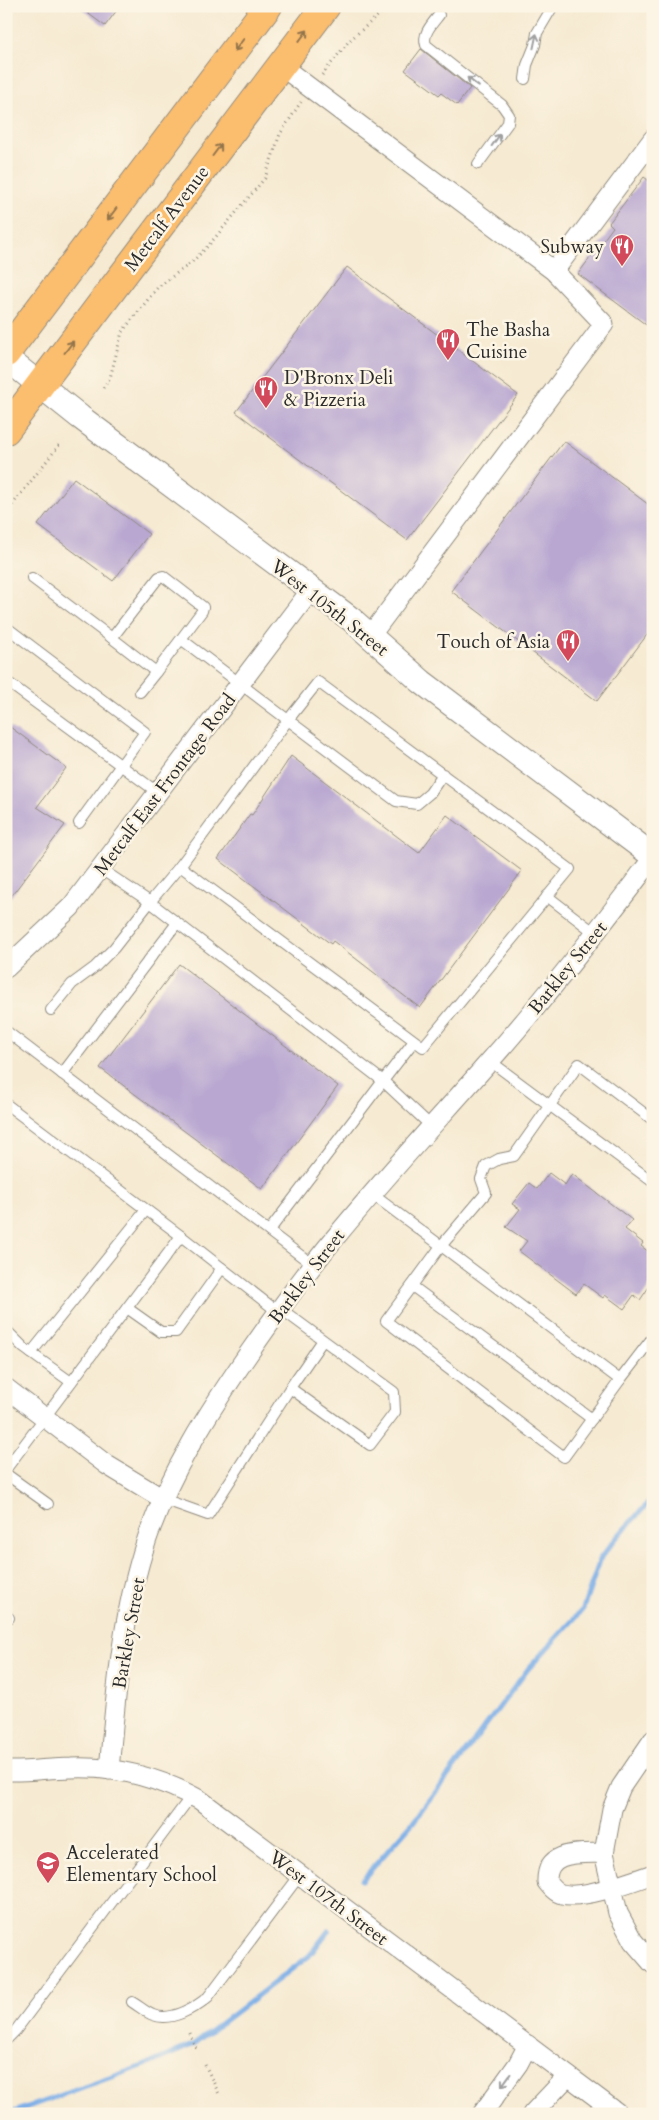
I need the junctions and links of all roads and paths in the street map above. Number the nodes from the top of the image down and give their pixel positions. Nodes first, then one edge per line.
1 (268, 6) edge
2 (326, 6) edge
3 (389, 6) edge
4 (553, 6) edge
5 (439, 15) dead end
6 (280, 66) junction
7 (525, 79) dead end
8 (311, 88) junction
9 (653, 139) edge
10 (478, 164) dead end
11 (554, 271) junction
12 (6, 353) edge
13 (6, 358) edge
14 (40, 386) junction
15 (103, 388) dead end
16 (6, 430) edge
17 (60, 444) dead end
18 (6, 513) edge
19 (32, 578) dead end
20 (311, 590) junction
21 (6, 627) edge
22 (370, 636) junction
23 (112, 638) junction
24 (181, 639) junction
25 (156, 672) junction
26 (6, 681) edge
27 (240, 682) junction
28 (140, 692) dead end
29 (288, 720) junction
30 (120, 765) junction
31 (443, 774) junction
32 (157, 792) junction
33 (79, 823) dead end
34 (653, 857) edge
35 (180, 866) junction
36 (100, 868) junction
37 (548, 896) junction
38 (150, 902) junction
39 (177, 923) junction
40 (595, 933) junction
41 (6, 968) edge
42 (51, 1010) dead end
43 (6, 1031) edge
44 (414, 1041) junction
45 (490, 1060) junction
46 (62, 1074) junction
47 (383, 1080) junction
48 (6, 1104) edge
49 (549, 1105) junction
50 (653, 1120) edge
51 (431, 1126) junction
52 (653, 1182) edge
53 (372, 1194) junction
54 (146, 1210) junction
55 (269, 1231) junction
56 (181, 1236) junction
57 (442, 1246) junction
58 (313, 1265) junction
59 (222, 1268) junction
60 (412, 1286) junction
61 (127, 1308) junction
62 (279, 1310) junction
63 (6, 1330) edge
64 (653, 1336) edge
65 (323, 1340) junction
66 (31, 1353) junction
67 (620, 1380) junction
68 (71, 1382) junction
69 (6, 1388) edge
70 (290, 1388) junction
71 (43, 1418) junction
72 (592, 1419) junction
73 (6, 1468) edge
74 (6, 1474) edge
75 (164, 1499) junction
76 (48, 1504) dead end
77 (650, 1749) edge
78 (109, 1770) junction
79 (6, 1771) edge
80 (192, 1795) junction
81 (604, 1853) junction
82 (653, 1874) edge
83 (300, 1875) junction
84 (612, 1889) junction
85 (653, 1964) edge
86 (132, 2002) dead end
87 (188, 2033) dead end
88 (6, 2040) edge
89 (528, 2046) junction
90 (197, 2051) dead end
91 (205, 2065) dead end
92 (568, 2076) junction
93 (219, 2094) dead end
94 (482, 2114) edge
95 (532, 2114) edge
96 (619, 2114) edge

1 -> 12 main road
6 -> 2 main road, Metcalf Avenue
3 - 8 path
7 -> 4 lane
10 -> 5 lane
6 - 8 street
14 -> 6 main road, Metcalf Avenue
8 - 11 street
8 - 15 path
9 - 11 street
11 - 22 street
13 - 14 street, West 105th Street
14 - 16 main road, Metcalf Avenue
14 - 20 street, West 105th Street
17 - 18 path
19 - 23 lane
20 - 22 street, West 105th Street
20 - 27 street, Metcalf East Frontage Road
21 - 30 lane
22 - 34 street, West 105th Street
23 - 24 lane
23 - 25 lane
24 - 25 lane
24 - 27 lane
25 - 28 lane
26 - 30 lane
27 - 29 lane
27 - 32 street, Metcalf East Frontage Road
29 - 31 lane
29 - 31 lane
29 - 35 lane
30 - 32 lane
30 - 33 lane
31 - 37 lane
32 - 36 street, Metcalf East Frontage Road
34 - 40 street, Barkley Street
35 - 38 lane
35 - 44 lane
36 - 38 lane
36 - 41 street, Metcalf East Frontage Road
37 - 40 lane
37 - 44 lane
38 - 39 lane
38 - 42 lane
39 - 46 lane
39 - 47 lane
40 - 45 street, Barkley Street
43 - 46 lane
44 - 47 lane
45 - 49 lane
45 - 51 street, Barkley Street
46 - 55 lane
47 - 51 lane
47 - 55 lane
48 - 54 lane
49 - 50 lane
49 - 52 lane
49 - 57 lane
51 - 53 street, Barkley Street
53 - 57 lane
53 - 58 street, Barkley Street
54 - 56 lane
54 - 66 lane
55 - 58 lane
56 - 59 lane
56 - 61 lane
57 - 60 lane
57 - 67 lane
58 - 62 street, Barkley Street
59 - 61 lane
59 - 62 lane
60 - 72 lane
60 - 72 lane
61 - 68 lane
62 - 65 lane
62 - 75 street, Barkley Street
63 - 66 lane
64 - 67 lane
65 - 70 lane
65 - 70 lane
66 - 68 lane
67 - 72 lane
68 - 71 lane
69 - 71 street
70 - 75 lane
71 - 73 lane
71 - 75 street
74 - 76 lane
75 - 78 street, Barkley Street
77 - 81 street
78 - 79 street, West 107th Street
78 - 80 street, West 107th Street
80 - 83 street, West 107th Street
80 - 88 lane
81 - 84 street
81 - 84 street
82 - 84 street
83 - 86 lane
83 - 89 street, West 107th Street
84 - 85 street
87 - 90 path
89 - 92 street, West 107th Street
89 -> 94 street
91 - 93 path
92 - 95 street
92 - 96 street, West 107th Street

